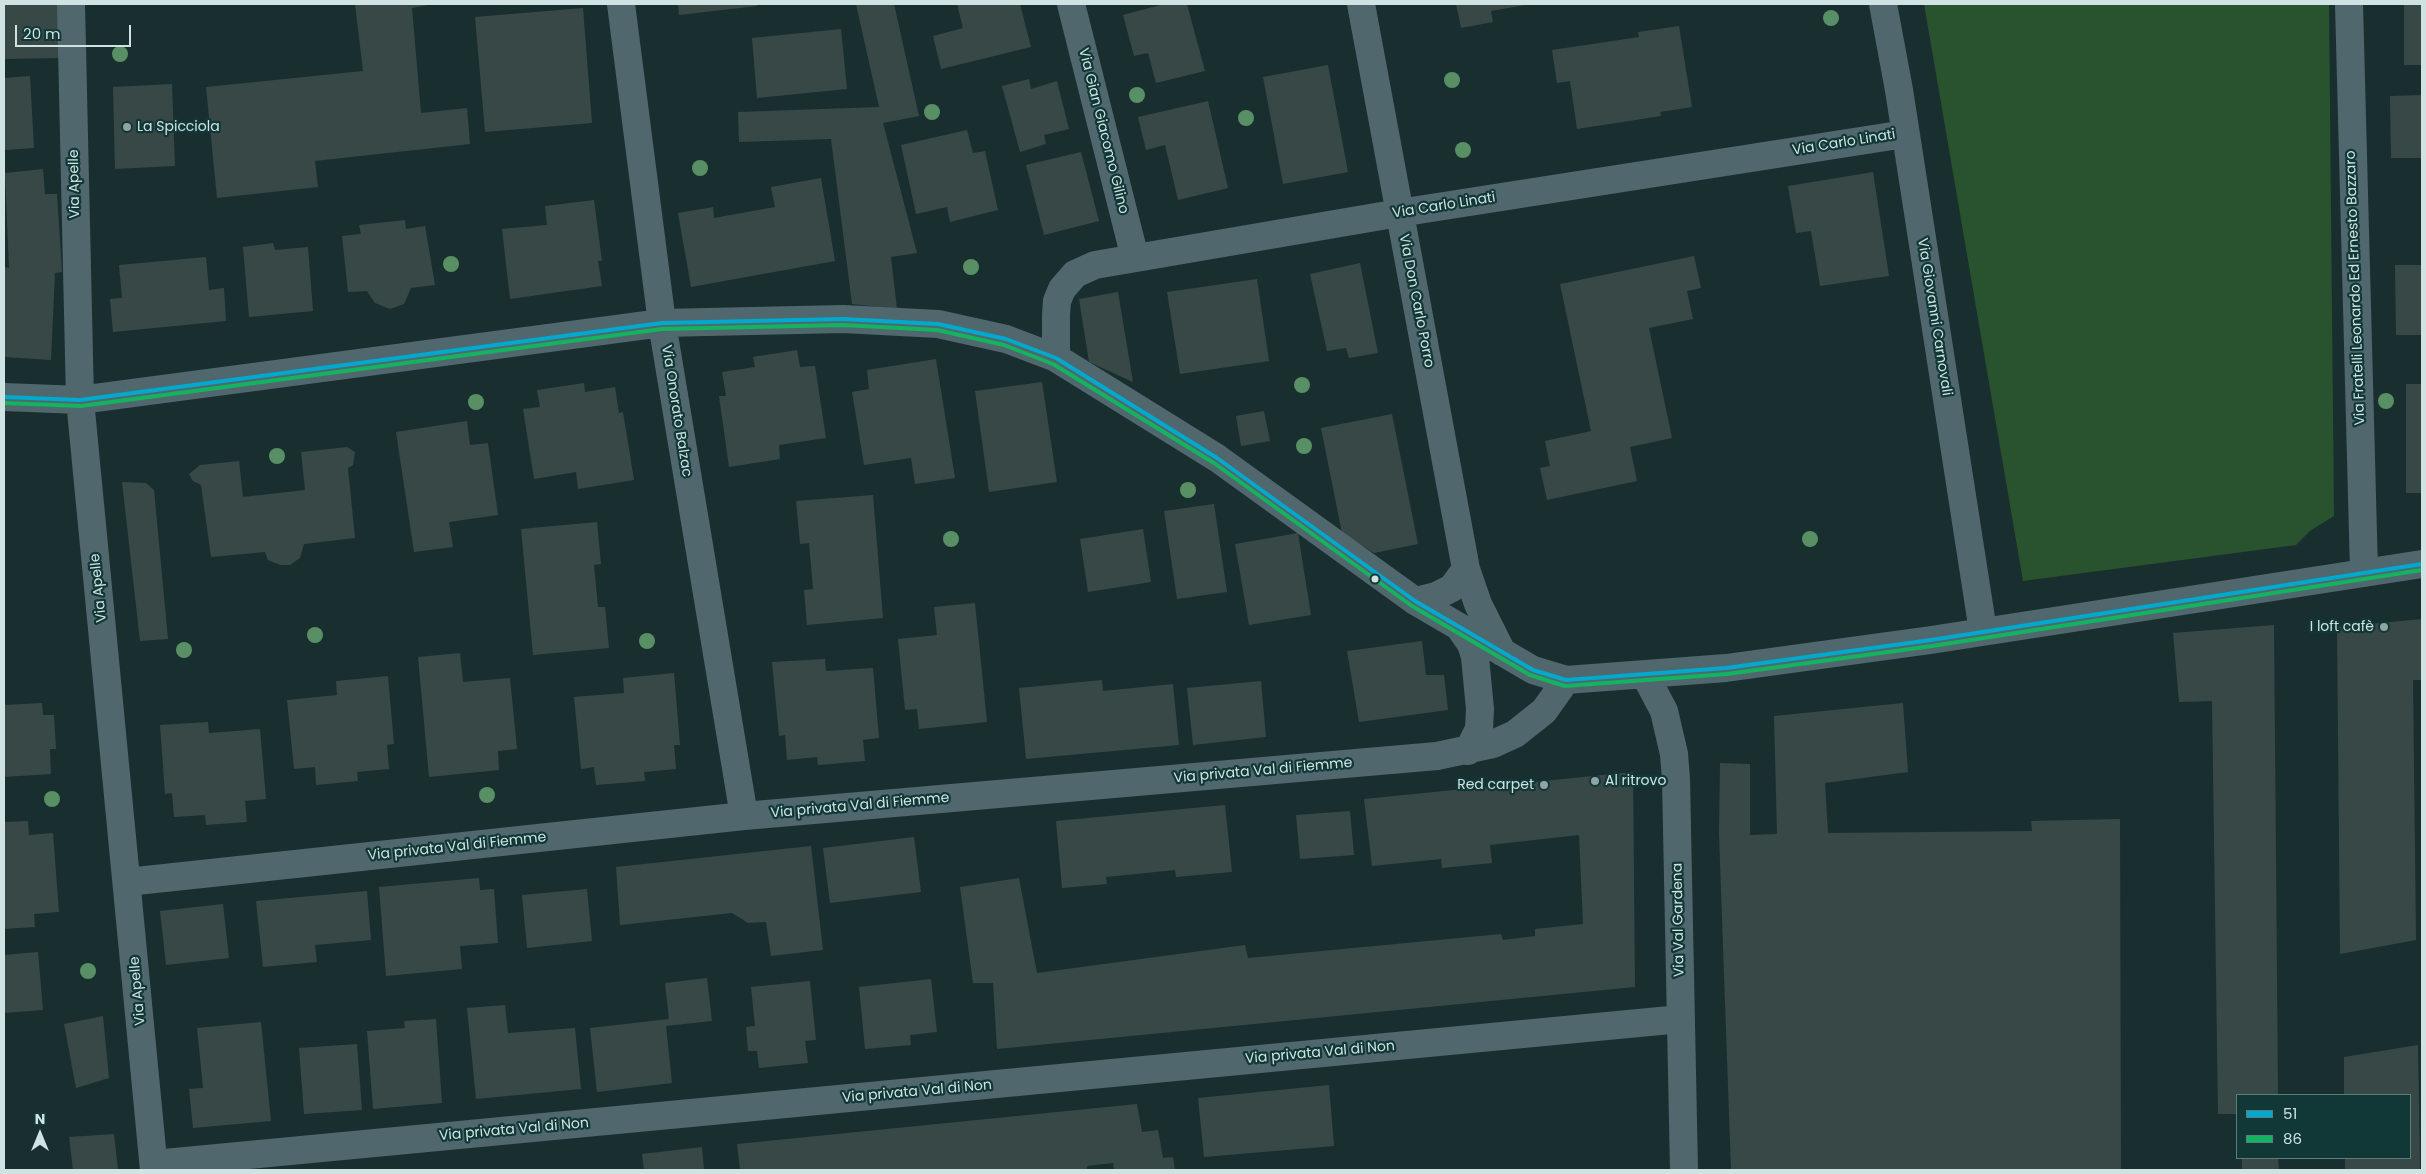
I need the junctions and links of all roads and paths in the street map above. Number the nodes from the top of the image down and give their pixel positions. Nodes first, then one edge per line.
1 (71, 4) edge
2 (621, 4) edge
3 (1071, 4) edge
4 (1360, 4) edge
5 (1883, 4) edge
6 (2349, 4) edge
7 (1905, 134) junction
8 (1399, 213) junction
9 (1135, 258) junction
10 (662, 323) junction
11 (1056, 358) junction
12 (4, 397) edge
13 (80, 400) junction
14 (2422, 564) edge
15 (1466, 569) junction
16 (2364, 572) junction
17 (1415, 601) junction
18 (1460, 628) junction
19 (1982, 631) junction
20 (1502, 652) junction
21 (1645, 675) junction
22 (1566, 680) junction
23 (1468, 750) junction
24 (744, 816) junction
25 (128, 882) junction
26 (1681, 1019) junction
27 (154, 1167) edge
28 (1684, 1170) edge

1 - 13 street, Via Apelle
2 - 10 street, Via Onorato Balzac
3 - 9 street, Via Gian Giacomo Gilino
4 - 8 street, Via Don Carlo Porro
5 - 7 street, Via Giovanni Carnovali
6 - 16 street, Via Fratelli Leonardo Ed Ernesto Bazzaro
7 - 8 street, Via Carlo Linati
7 - 19 street, Via Giovanni Carnovali
8 - 9 street, Via Carlo Linati
8 - 15 street, Via Don Carlo Porro
9 - 11 street, Via Carlo Linati
10 - 11 street
10 - 13 street
10 - 24 street, Via Onorato Balzac
11 - 17 street
12 - 13 street
13 - 25 street, Via Apelle
14 - 16 street
15 - 17 street
15 - 20 street, Via Don Carlo Porro
16 - 19 street
17 - 18 street
18 - 20 street
18 - 23 street
19 - 21 street
20 - 22 street
21 - 22 street
21 - 26 street, Via Val Gardena
22 - 23 street, Via privata Val di Fiemme
23 - 24 street, Via privata Val di Fiemme
24 - 25 street, Via privata Val di Fiemme
25 - 27 street, Via Apelle
26 - 27 street, Via privata Val di Non
26 - 28 street, Via Val Gardena

